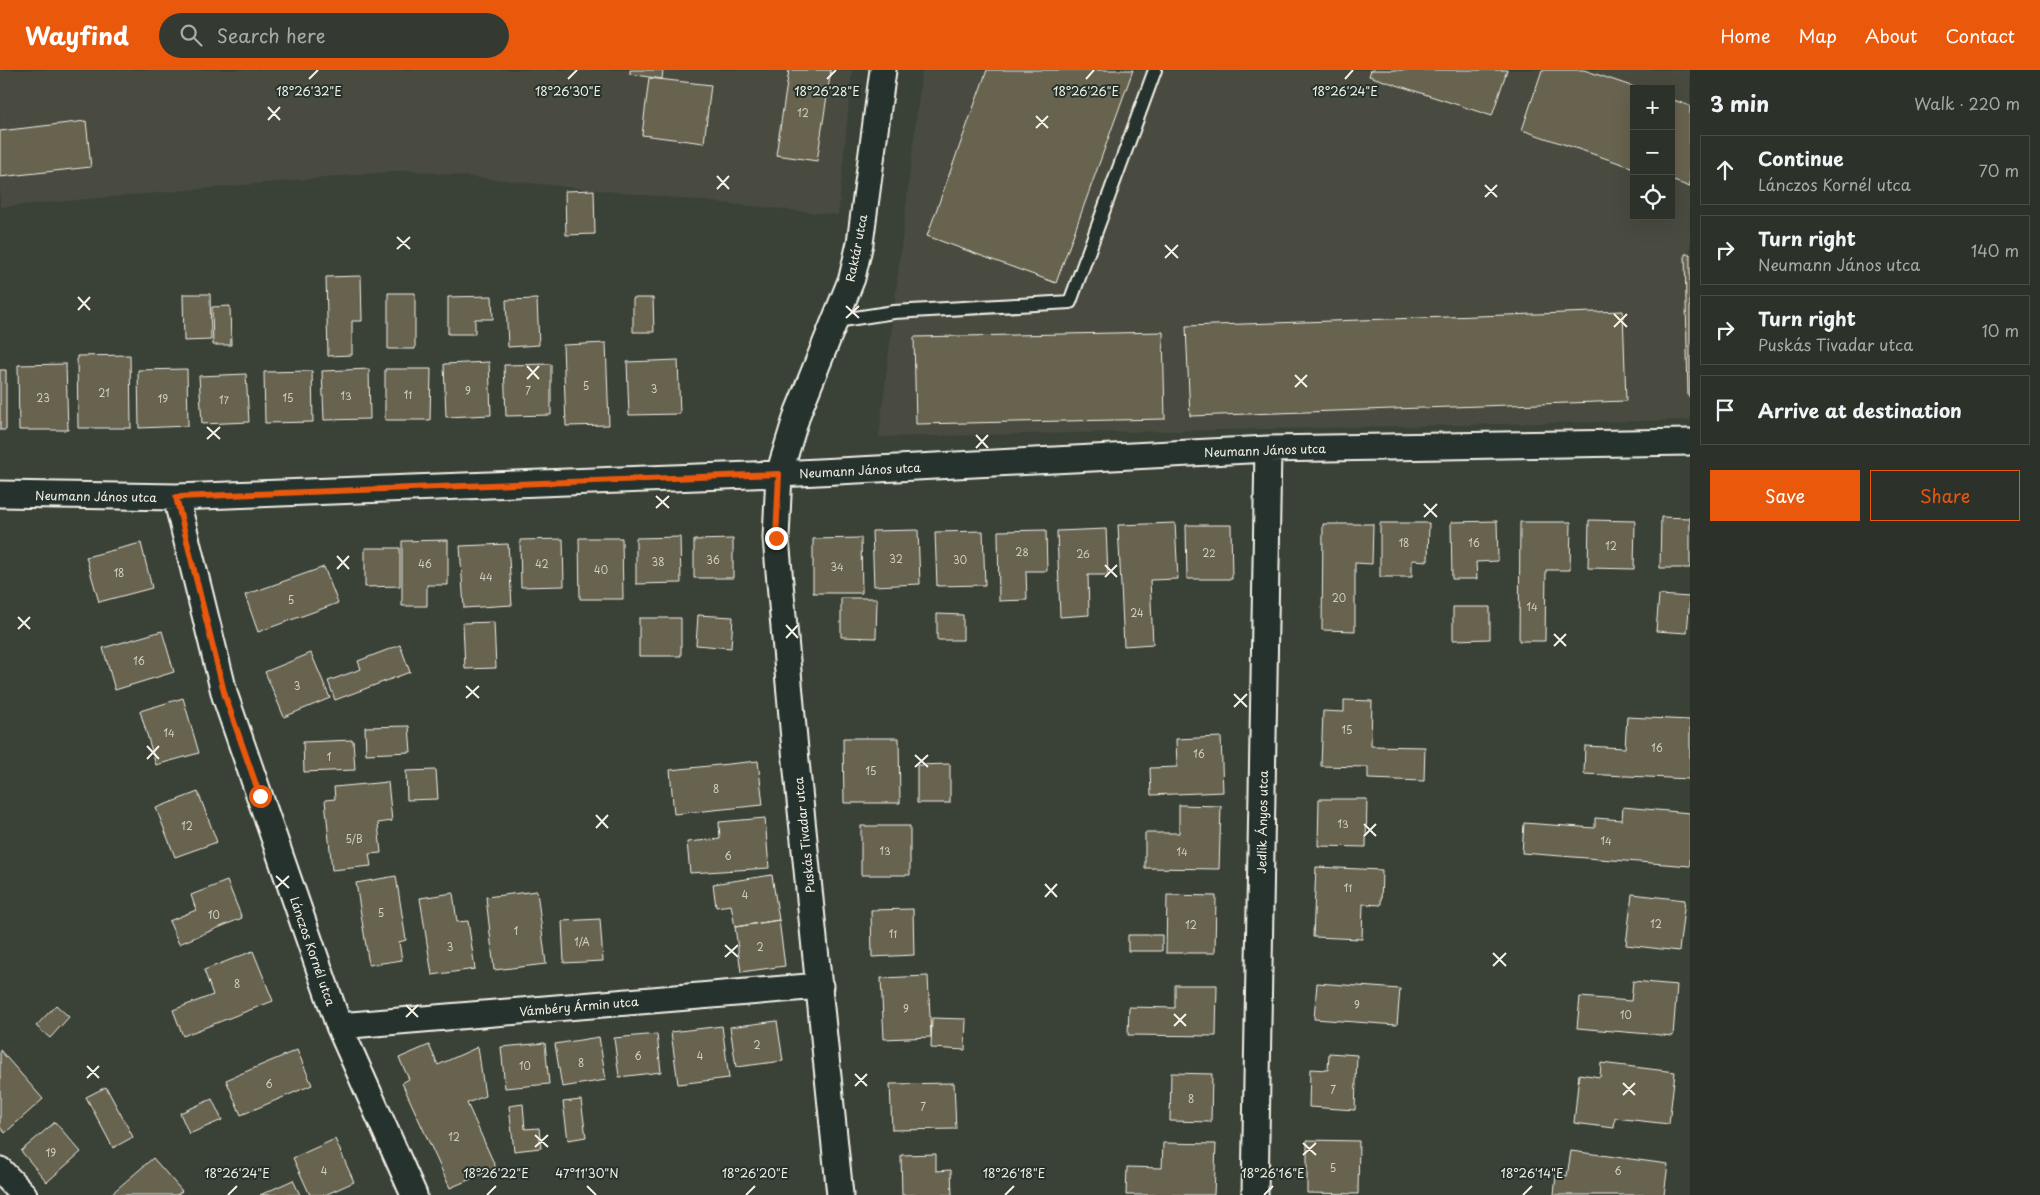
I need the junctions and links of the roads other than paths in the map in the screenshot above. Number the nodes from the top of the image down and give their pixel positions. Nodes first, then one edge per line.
1 (883, 70) edge
2 (1155, 70) edge
3 (836, 321) junction
4 (1690, 442) edge
5 (1268, 449) junction
6 (779, 474) junction
7 (0, 494) edge
8 (176, 497) junction
9 (820, 986) junction
10 (339, 1026) junction
11 (0, 1170) edge
12 (24, 1195) edge
13 (414, 1195) edge
14 (840, 1195) edge
15 (1255, 1195) edge

1 - 3 street, Raktár utca
2 - 3 lane
3 - 6 street, Raktár utca
4 - 5 street, Neumann János utca
5 - 6 street, Neumann János utca
5 - 15 street, Jedlik Ányos utca
6 - 8 street, Neumann János utca
6 - 9 street, Puskás Tivadar utca
7 - 8 street, Neumann János utca
8 - 10 street, Lánczos Kornél utca
9 - 10 street, Vámbéry Ármin utca
9 - 14 street, Puskás Tivadar utca
10 - 13 street, Lánczos Kornél utca
11 - 12 street

